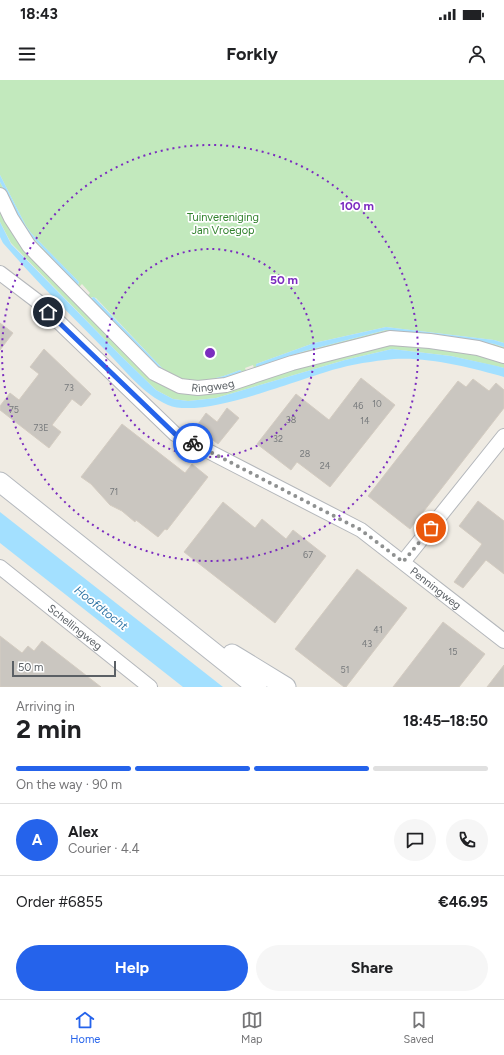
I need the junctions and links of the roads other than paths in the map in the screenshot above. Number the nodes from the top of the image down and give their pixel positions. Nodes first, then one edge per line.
1 (0, 195) edge
2 (0, 273) edge
3 (504, 356) edge
4 (504, 436) edge
5 (0, 482) edge
6 (403, 562) junction
7 (0, 567) edge
8 (166, 614) junction
9 (504, 641) edge
10 (150, 687) edge
11 (257, 687) edge
12 (286, 687) edge

1 - 3 street, Ringweg
2 - 6 street, Penningweg
4 - 6 street
5 - 8 main road
6 - 9 street, Penningweg
7 - 10 street, Schellingweg
8 - 11 main road
8 - 12 main road

